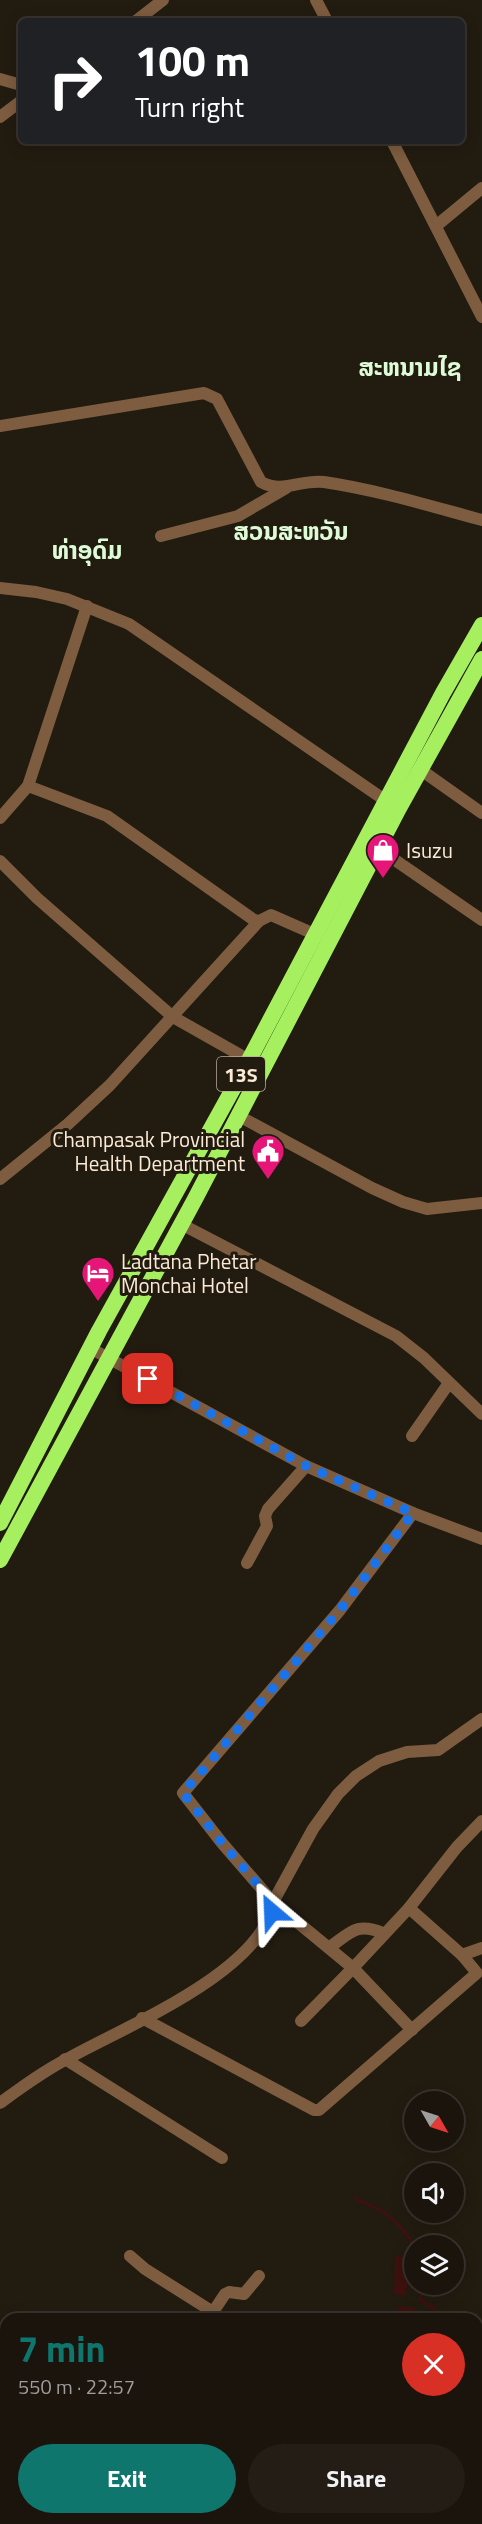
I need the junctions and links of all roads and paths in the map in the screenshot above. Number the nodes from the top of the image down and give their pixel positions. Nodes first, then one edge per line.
1 (163, 0) edge
2 (316, 0) edge
3 (140, 18) edge
4 (325, 18) edge
5 (0, 79) edge
6 (18, 84) edge
7 (18, 103) edge
8 (0, 117) edge
9 (394, 144) edge
10 (482, 188) edge
11 (436, 226) junction
12 (482, 317) edge
13 (0, 426) edge
14 (286, 488) junction
15 (482, 520) edge
16 (161, 536) dead end
17 (0, 588) edge
18 (87, 606) junction
19 (482, 625) edge
20 (482, 659) edge
21 (421, 770) junction
22 (28, 786) junction
23 (393, 805) junction
24 (482, 813) edge
25 (0, 818) edge
26 (379, 849) junction
27 (0, 861) edge
28 (482, 920) edge
29 (259, 921) junction
30 (314, 934) junction
31 (330, 942) junction
32 (173, 1017) junction
33 (249, 1060) junction
34 (239, 1116) junction
35 (0, 1179) edge
36 (482, 1203) edge
37 (181, 1224) junction
38 (90, 1348) junction
39 (108, 1357) junction
40 (449, 1383) junction
41 (482, 1414) edge
42 (412, 1436) dead end
43 (306, 1466) junction
44 (413, 1513) junction
45 (0, 1523) edge
46 (482, 1539) edge
47 (0, 1560) edge
48 (247, 1563) dead end
49 (482, 1719) edge
50 (482, 1821) edge
51 (273, 1902) junction
52 (409, 1908) junction
53 (383, 1933) junction
54 (330, 1947) junction
55 (482, 1948) edge
56 (462, 1955) junction
57 (353, 1968) junction
58 (142, 2018) junction
59 (301, 2021) dead end
60 (412, 2030) junction
61 (65, 2059) junction
62 (3, 2096) edge
63 (222, 2158) dead end
64 (130, 2256) dead end
65 (259, 2276) dead end
66 (207, 2313) edge
67 (213, 2313) edge

1 - 3 street
2 - 4 street
5 - 6 street
7 - 8 street
9 - 11 street
10 - 11 street
11 - 12 street
13 - 14 street
14 - 15 street
14 - 16 street
17 - 18 street
18 - 22 street
18 - 23 street
19 - 23 highway, 13S
20 - 21 highway, 13S
21 - 23 highway, 13S
21 - 24 street
22 - 25 street
22 - 29 street
23 - 26 highway, 13S
23 - 30 highway, 13S
26 - 28 street
26 - 31 highway, 13S
27 - 32 street
29 - 30 street
29 - 32 street
30 - 31 street
30 - 33 highway, 13S
31 - 34 highway, 13S
32 - 33 street
32 - 35 street
33 - 38 highway, 13S
34 - 36 street
34 - 37 highway, 13S
37 - 39 highway, 13S
37 - 40 street
38 - 39 street
38 - 45 highway, 13S
39 - 43 street
39 - 47 highway, 13S
40 - 41 street
40 - 42 street
43 - 44 street
43 - 48 street
44 - 46 street
44 - 51 street
49 - 51 street
50 - 52 street
51 - 54 street
51 - 58 street
52 - 53 street
52 - 56 street
53 - 54 street
53 - 57 street
54 - 57 street
55 - 56 street
56 - 60 street
57 - 59 street
57 - 60 street
58 - 60 street
58 - 61 street
61 - 62 street
61 - 63 street
64 - 66 street
65 - 67 street

